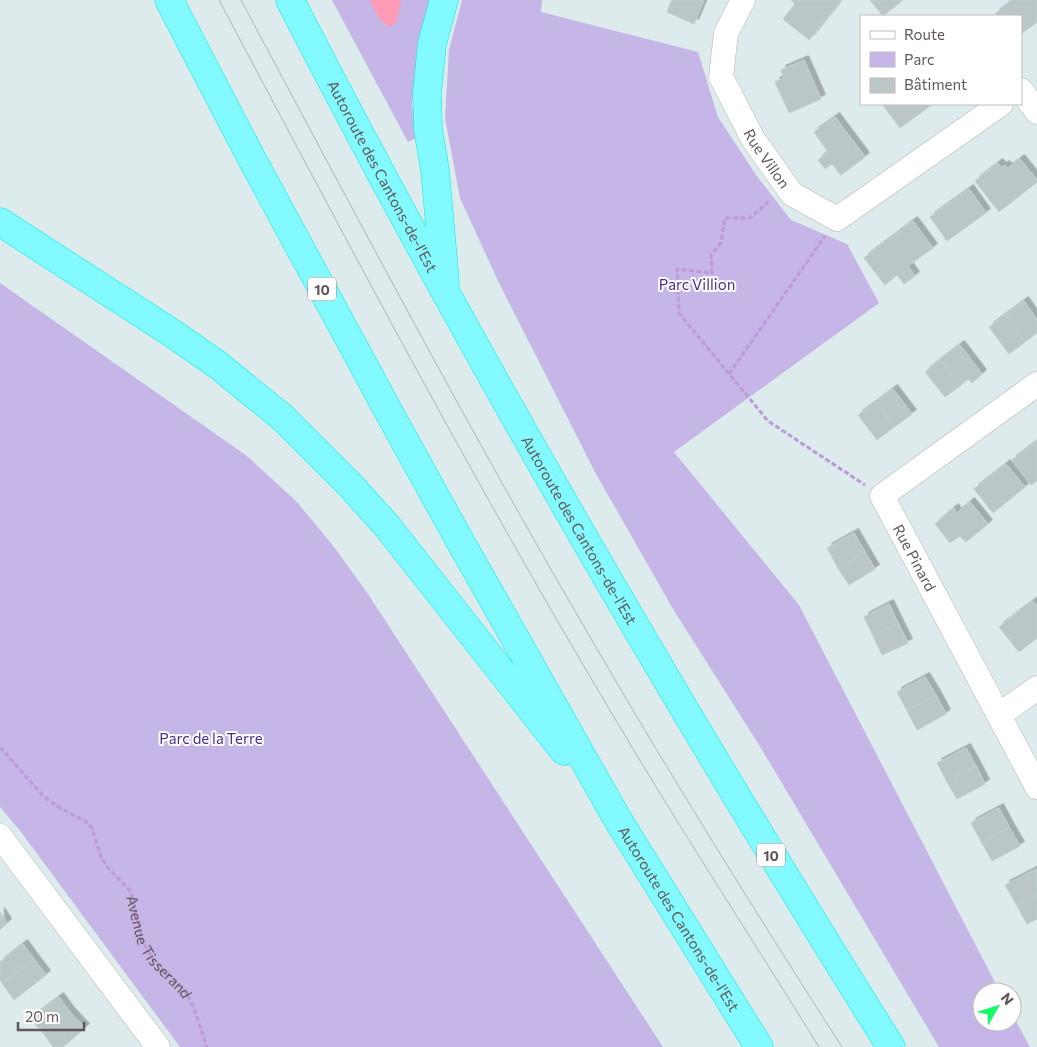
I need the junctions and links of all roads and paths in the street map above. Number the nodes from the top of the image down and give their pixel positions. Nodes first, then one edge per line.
1 (169, 0) edge
2 (290, 0) edge
3 (444, 0) edge
4 (743, 0) edge
5 (1037, 78) edge
6 (1022, 89) edge
7 (1022, 91) edge
8 (1000, 105) edge
9 (1037, 112) edge
10 (787, 186) junction
11 (837, 219) junction
12 (0, 222) edge
13 (446, 293) junction
14 (729, 374) junction
15 (1037, 384) edge
16 (882, 496) junction
17 (1037, 688) edge
18 (999, 715) junction
19 (0, 747) edge
20 (1037, 787) edge
21 (618, 820) junction
22 (0, 836) edge
23 (158, 1047) edge
24 (207, 1047) edge
25 (759, 1047) edge
26 (891, 1047) edge

1 - 21 highway, Autoroute des Cantons-de-l'Est / 10
2 - 13 highway, Autoroute des Cantons-de-l'Est / 10
3 - 13 highway
4 - 10 street, Rue Villon
5 - 6 street
7 - 9 street
8 - 11 street
10 - 11 street, Rue Villon
10 - 14 path
11 - 14 path
12 - 21 highway
13 - 26 highway, Autoroute des Cantons-de-l'Est / 10
14 - 16 path
15 - 16 street
16 - 18 street, Rue Pinard
17 - 18 street
18 - 20 street, Rue Pinard
19 - 24 path, Avenue Tisserand
21 - 25 highway, Autoroute des Cantons-de-l'Est / 10
22 - 23 street

